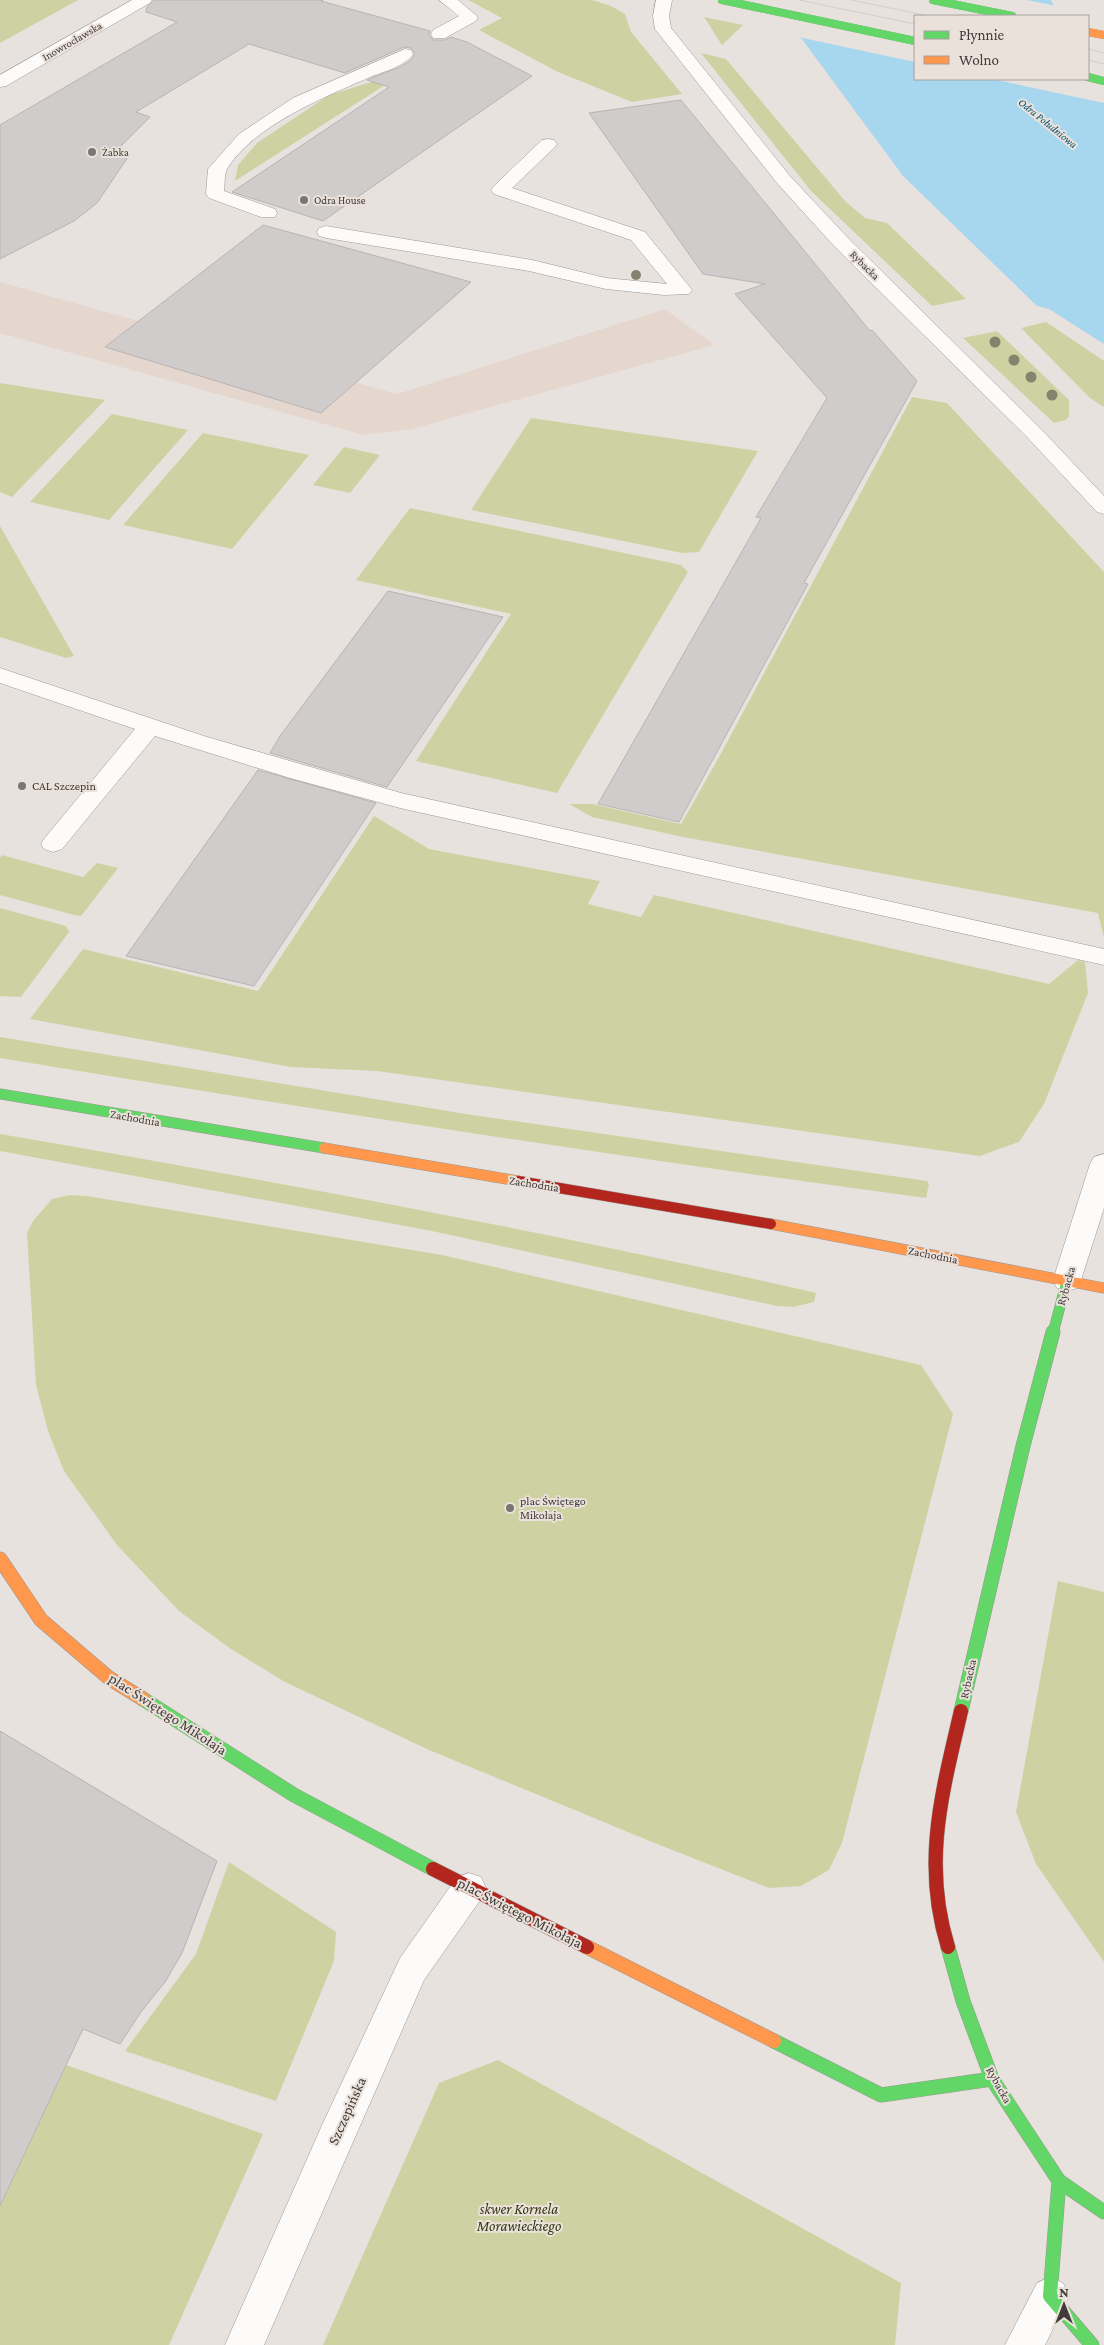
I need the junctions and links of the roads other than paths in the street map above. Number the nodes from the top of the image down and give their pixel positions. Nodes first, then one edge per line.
1 (144, 0) edge
2 (447, 0) edge
3 (664, 0) edge
4 (722, 0) edge
5 (933, 0) edge
6 (1007, 15) edge
7 (1089, 32) edge
8 (439, 34) dead end
9 (1104, 35) edge
10 (914, 41) edge
11 (405, 54) dead end
12 (1089, 77) edge
13 (1104, 81) edge
14 (0, 82) edge
15 (548, 144) dead end
16 (268, 213) dead end
17 (326, 232) dead end
18 (1104, 508) edge
19 (0, 675) edge
20 (149, 728) junction
21 (53, 844) dead end
22 (1104, 957) edge
23 (0, 1094) edge
24 (1104, 1164) edge
25 (1067, 1280) junction
26 (1104, 1288) edge
27 (0, 1559) edge
28 (469, 1888) junction
29 (992, 2079) junction
30 (1059, 2181) junction
31 (1104, 2212) edge
32 (1050, 2296) junction
33 (244, 2345) edge
34 (1024, 2345) edge
35 (1092, 2345) edge

1 - 14 street, Inowrocławska
2 - 8 street
3 - 18 street, Rybacka
4 - 10 street
5 - 6 street
7 - 9 street
11 - 16 street
12 - 13 street
15 - 17 street
19 - 20 street
20 - 21 street
20 - 22 street
23 - 25 street, Zachodnia
24 - 25 street, Rybacka
25 - 26 street, Zachodnia
25 - 29 street, Rybacka
27 - 28 street, plac Świętego Mikołaja
28 - 29 street, plac Świętego Mikołaja
28 - 33 street, Szczepińska
29 - 30 street, Rybacka
30 - 31 street, Rybacka
30 - 32 street
32 - 34 street
32 - 35 street

